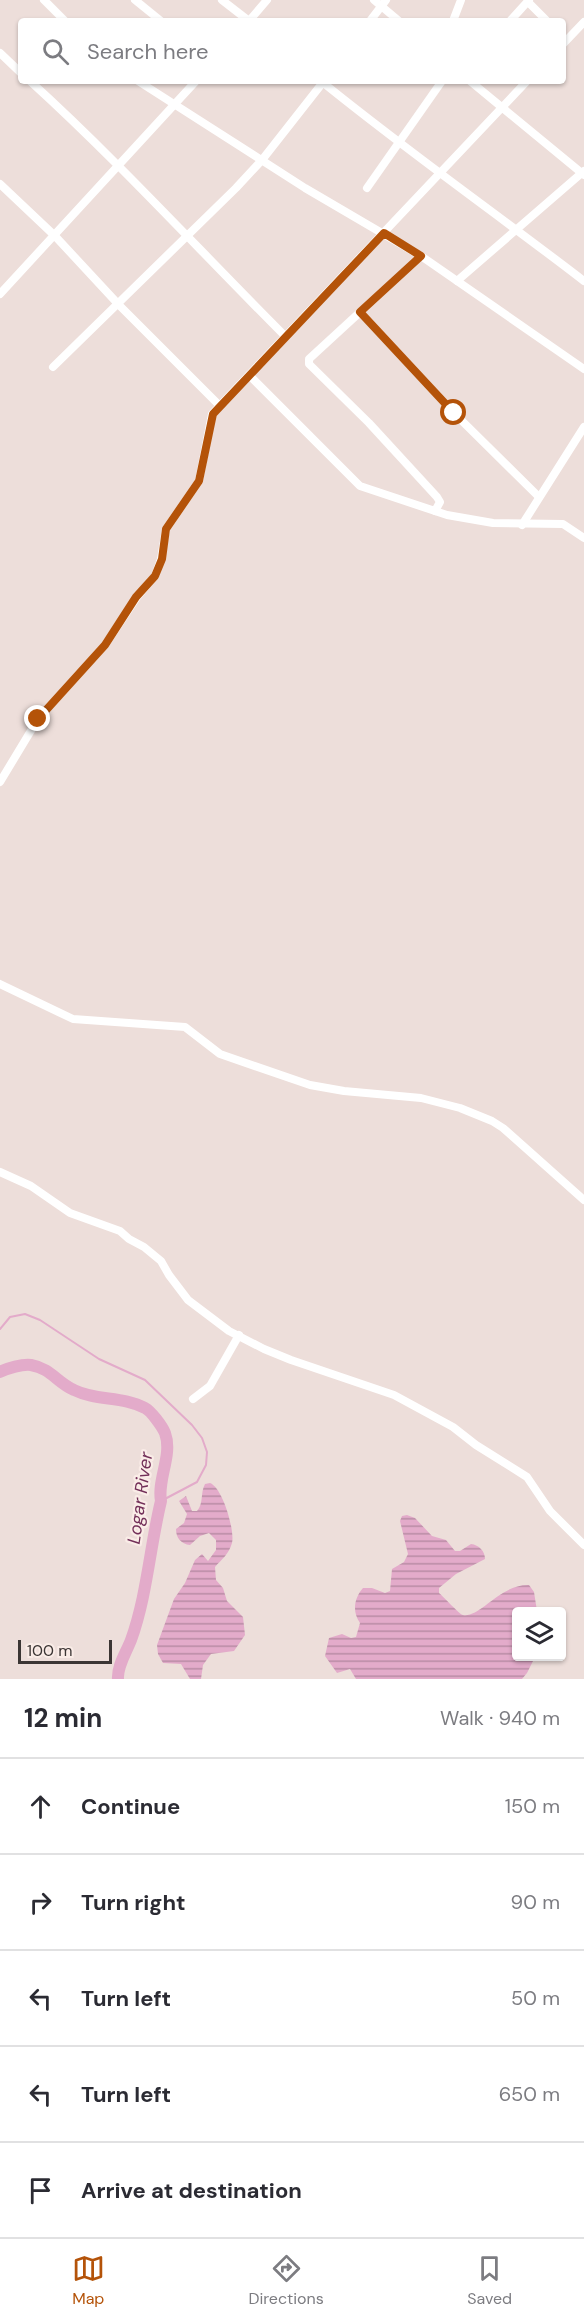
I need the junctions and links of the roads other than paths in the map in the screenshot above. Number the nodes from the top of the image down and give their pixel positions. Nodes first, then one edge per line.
1 (44, 0) edge
2 (135, 0) edge
3 (222, 0) edge
4 (267, 0) edge
5 (460, 0) edge
6 (528, 1) edge
7 (380, 2) edge
8 (62, 18) edge
9 (157, 18) edge
10 (245, 18) edge
11 (252, 18) edge
12 (372, 18) edge
13 (396, 18) edge
14 (454, 18) edge
15 (513, 18) edge
16 (544, 18) edge
17 (584, 22) edge
18 (566, 38) edge
19 (0, 53) edge
20 (18, 70) edge
21 (33, 84) edge
22 (143, 84) edge
23 (193, 84) edge
24 (321, 84) edge
25 (326, 84) edge
26 (440, 84) edge
27 (474, 84) edge
28 (524, 84) edge
29 (176, 104) junction
30 (503, 106) junction
31 (398, 142) junction
32 (262, 160) junction
33 (119, 166) junction
34 (438, 173) junction
35 (583, 173) edge
36 (0, 184) edge
37 (368, 188) dead end
38 (516, 229) junction
39 (384, 233) junction
40 (55, 236) junction
41 (186, 237) junction
42 (421, 256) junction
43 (457, 281) junction
44 (584, 281) edge
45 (0, 294) edge
46 (119, 305) junction
47 (360, 312) junction
48 (285, 336) junction
49 (53, 367) dead end
50 (584, 369) edge
51 (249, 375) junction
52 (219, 405) junction
53 (584, 427) edge
54 (539, 497) junction
55 (435, 511) junction
56 (522, 525) junction
57 (584, 538) edge
58 (0, 782) edge
59 (0, 984) edge
60 (0, 1172) edge
61 (584, 1200) edge
62 (239, 1335) junction
63 (193, 1399) dead end
64 (584, 1545) edge

1 - 8 street
2 - 9 street
3 - 10 street
4 - 11 street
5 - 14 street
6 - 15 street
6 - 16 street
7 - 12 street
7 - 13 street
17 - 18 street
19 - 20 street
21 - 33 street
22 - 29 street
23 - 29 street
24 - 32 street
25 - 31 street
26 - 31 street
27 - 30 street
28 - 30 street
29 - 32 street
29 - 33 street
30 - 34 street
30 - 35 street
31 - 34 street
31 - 37 street
32 - 39 street
32 - 41 street
33 - 40 street
33 - 41 street
34 - 38 street
34 - 39 street
35 - 38 street
36 - 40 street
38 - 43 street
38 - 44 street
39 - 42 street
39 - 48 street
40 - 45 street
40 - 46 street
41 - 46 street
41 - 48 street
42 - 43 street
42 - 47 street
43 - 50 street
46 - 49 street
46 - 52 street
47 - 54 street
47 - 55 street
48 - 51 street
51 - 52 street
51 - 55 street
52 - 58 street
53 - 54 street
54 - 56 street
55 - 56 street
56 - 57 street
59 - 61 street
60 - 62 street
62 - 63 street
62 - 64 street

